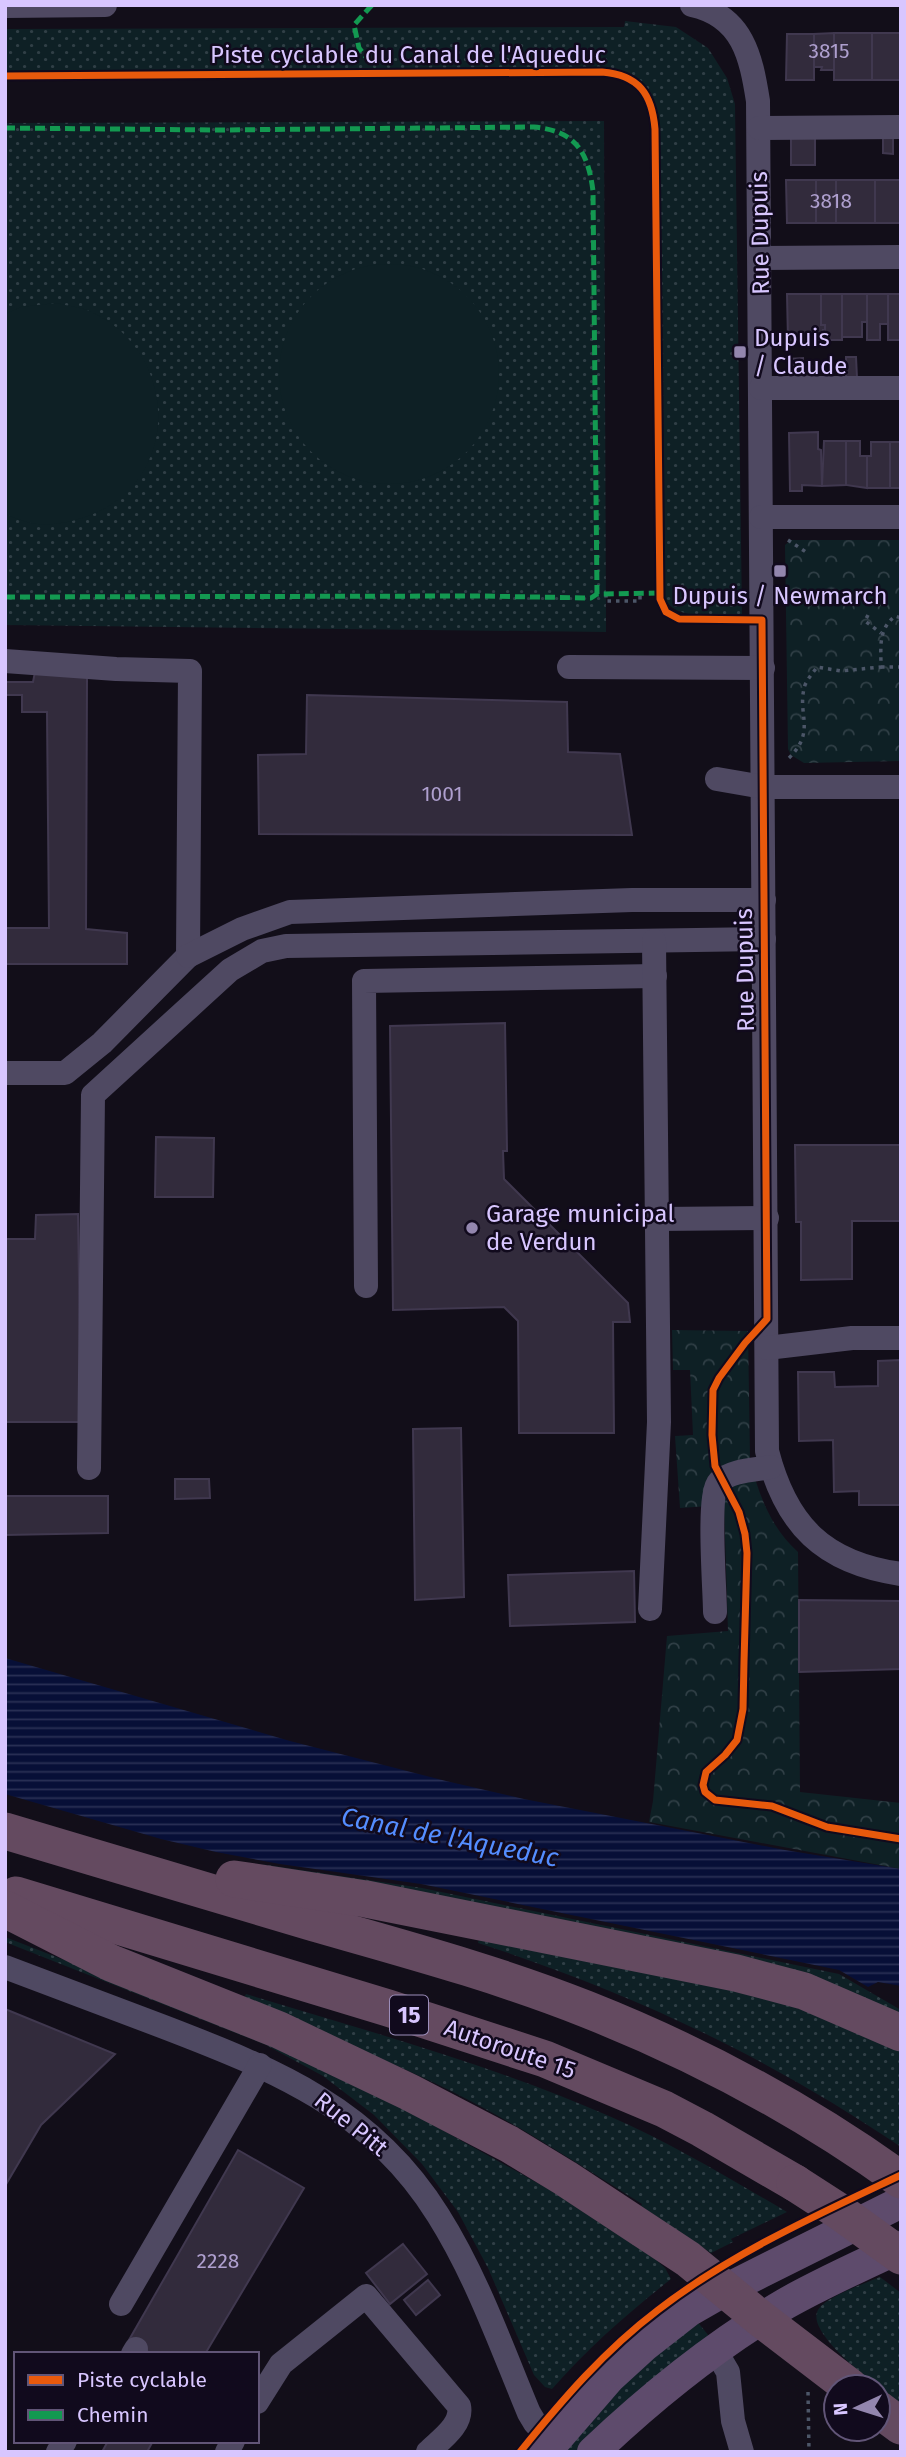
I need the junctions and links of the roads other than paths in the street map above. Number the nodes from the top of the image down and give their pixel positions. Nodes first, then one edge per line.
1 (105, 5) edge
2 (5, 6) edge
3 (708, 7) edge
4 (901, 127) edge
5 (758, 128) junction
6 (901, 257) edge
7 (760, 258) junction
8 (761, 388) junction
9 (901, 388) edge
10 (761, 517) junction
11 (901, 517) edge
12 (5, 661) edge
13 (569, 667) dead end
14 (763, 668) junction
15 (717, 779) dead end
16 (901, 786) edge
17 (763, 787) junction
18 (764, 900) junction
19 (764, 939) junction
20 (654, 941) junction
21 (188, 956) junction
22 (655, 976) junction
23 (5, 1073) edge
24 (767, 1218) junction
25 (659, 1219) junction
26 (366, 1286) dead end
27 (901, 1338) edge
28 (767, 1348) junction
29 (771, 1467) junction
30 (89, 1468) dead end
31 (901, 1574) edge
32 (650, 1609) dead end
33 (715, 1612) dead end
34 (5, 1831) edge
35 (91, 1857) junction
36 (5, 1892) edge
37 (5, 1909) edge
38 (5, 1967) edge
39 (901, 2033) edge
40 (260, 2065) junction
41 (901, 2180) edge
42 (901, 2202) edge
43 (901, 2247) edge
44 (901, 2256) edge
45 (725, 2290) junction
46 (121, 2304) dead end
47 (761, 2319) junction
48 (715, 2350) junction
49 (831, 2373) edge
50 (259, 2399) edge
51 (549, 2447) edge
52 (428, 2452) edge
53 (593, 2452) edge
54 (742, 2452) edge

1 - 2 street
3 - 5 street, Rue Dupuis
4 - 5 street
5 - 7 street, Rue Dupuis
6 - 7 street
7 - 8 street, Rue Dupuis
8 - 9 street
8 - 10 street, Rue Dupuis
10 - 11 street
10 - 14 street, Rue Dupuis
12 - 21 street
13 - 14 street
14 - 17 street, Rue Dupuis
15 - 17 street
16 - 17 street
17 - 18 street, Rue Dupuis
18 - 19 street, Rue Dupuis
18 - 21 street
19 - 20 street
19 - 24 street, Rue Dupuis
20 - 22 street
20 - 30 street
21 - 23 street
22 - 25 street
22 - 26 street
24 - 25 street
24 - 28 street, Rue Dupuis
25 - 32 street
27 - 28 street
28 - 29 street, Rue Dupuis
29 - 31 street, Rue Dupuis
29 - 33 street
34 - 35 highway
35 - 39 highway
35 - 41 highway
36 - 44 highway, Autoroute 15 / 15, bridge
37 - 45 highway
38 - 40 street, Rue Pitt
40 - 46 street
40 - 51 street, Rue Pitt
42 - 45 main road
43 - 47 main road
45 - 47 highway
45 - 51 main road
47 - 48 main road
47 - 49 highway
48 - 53 main road
48 - 54 street
50 - 52 street

